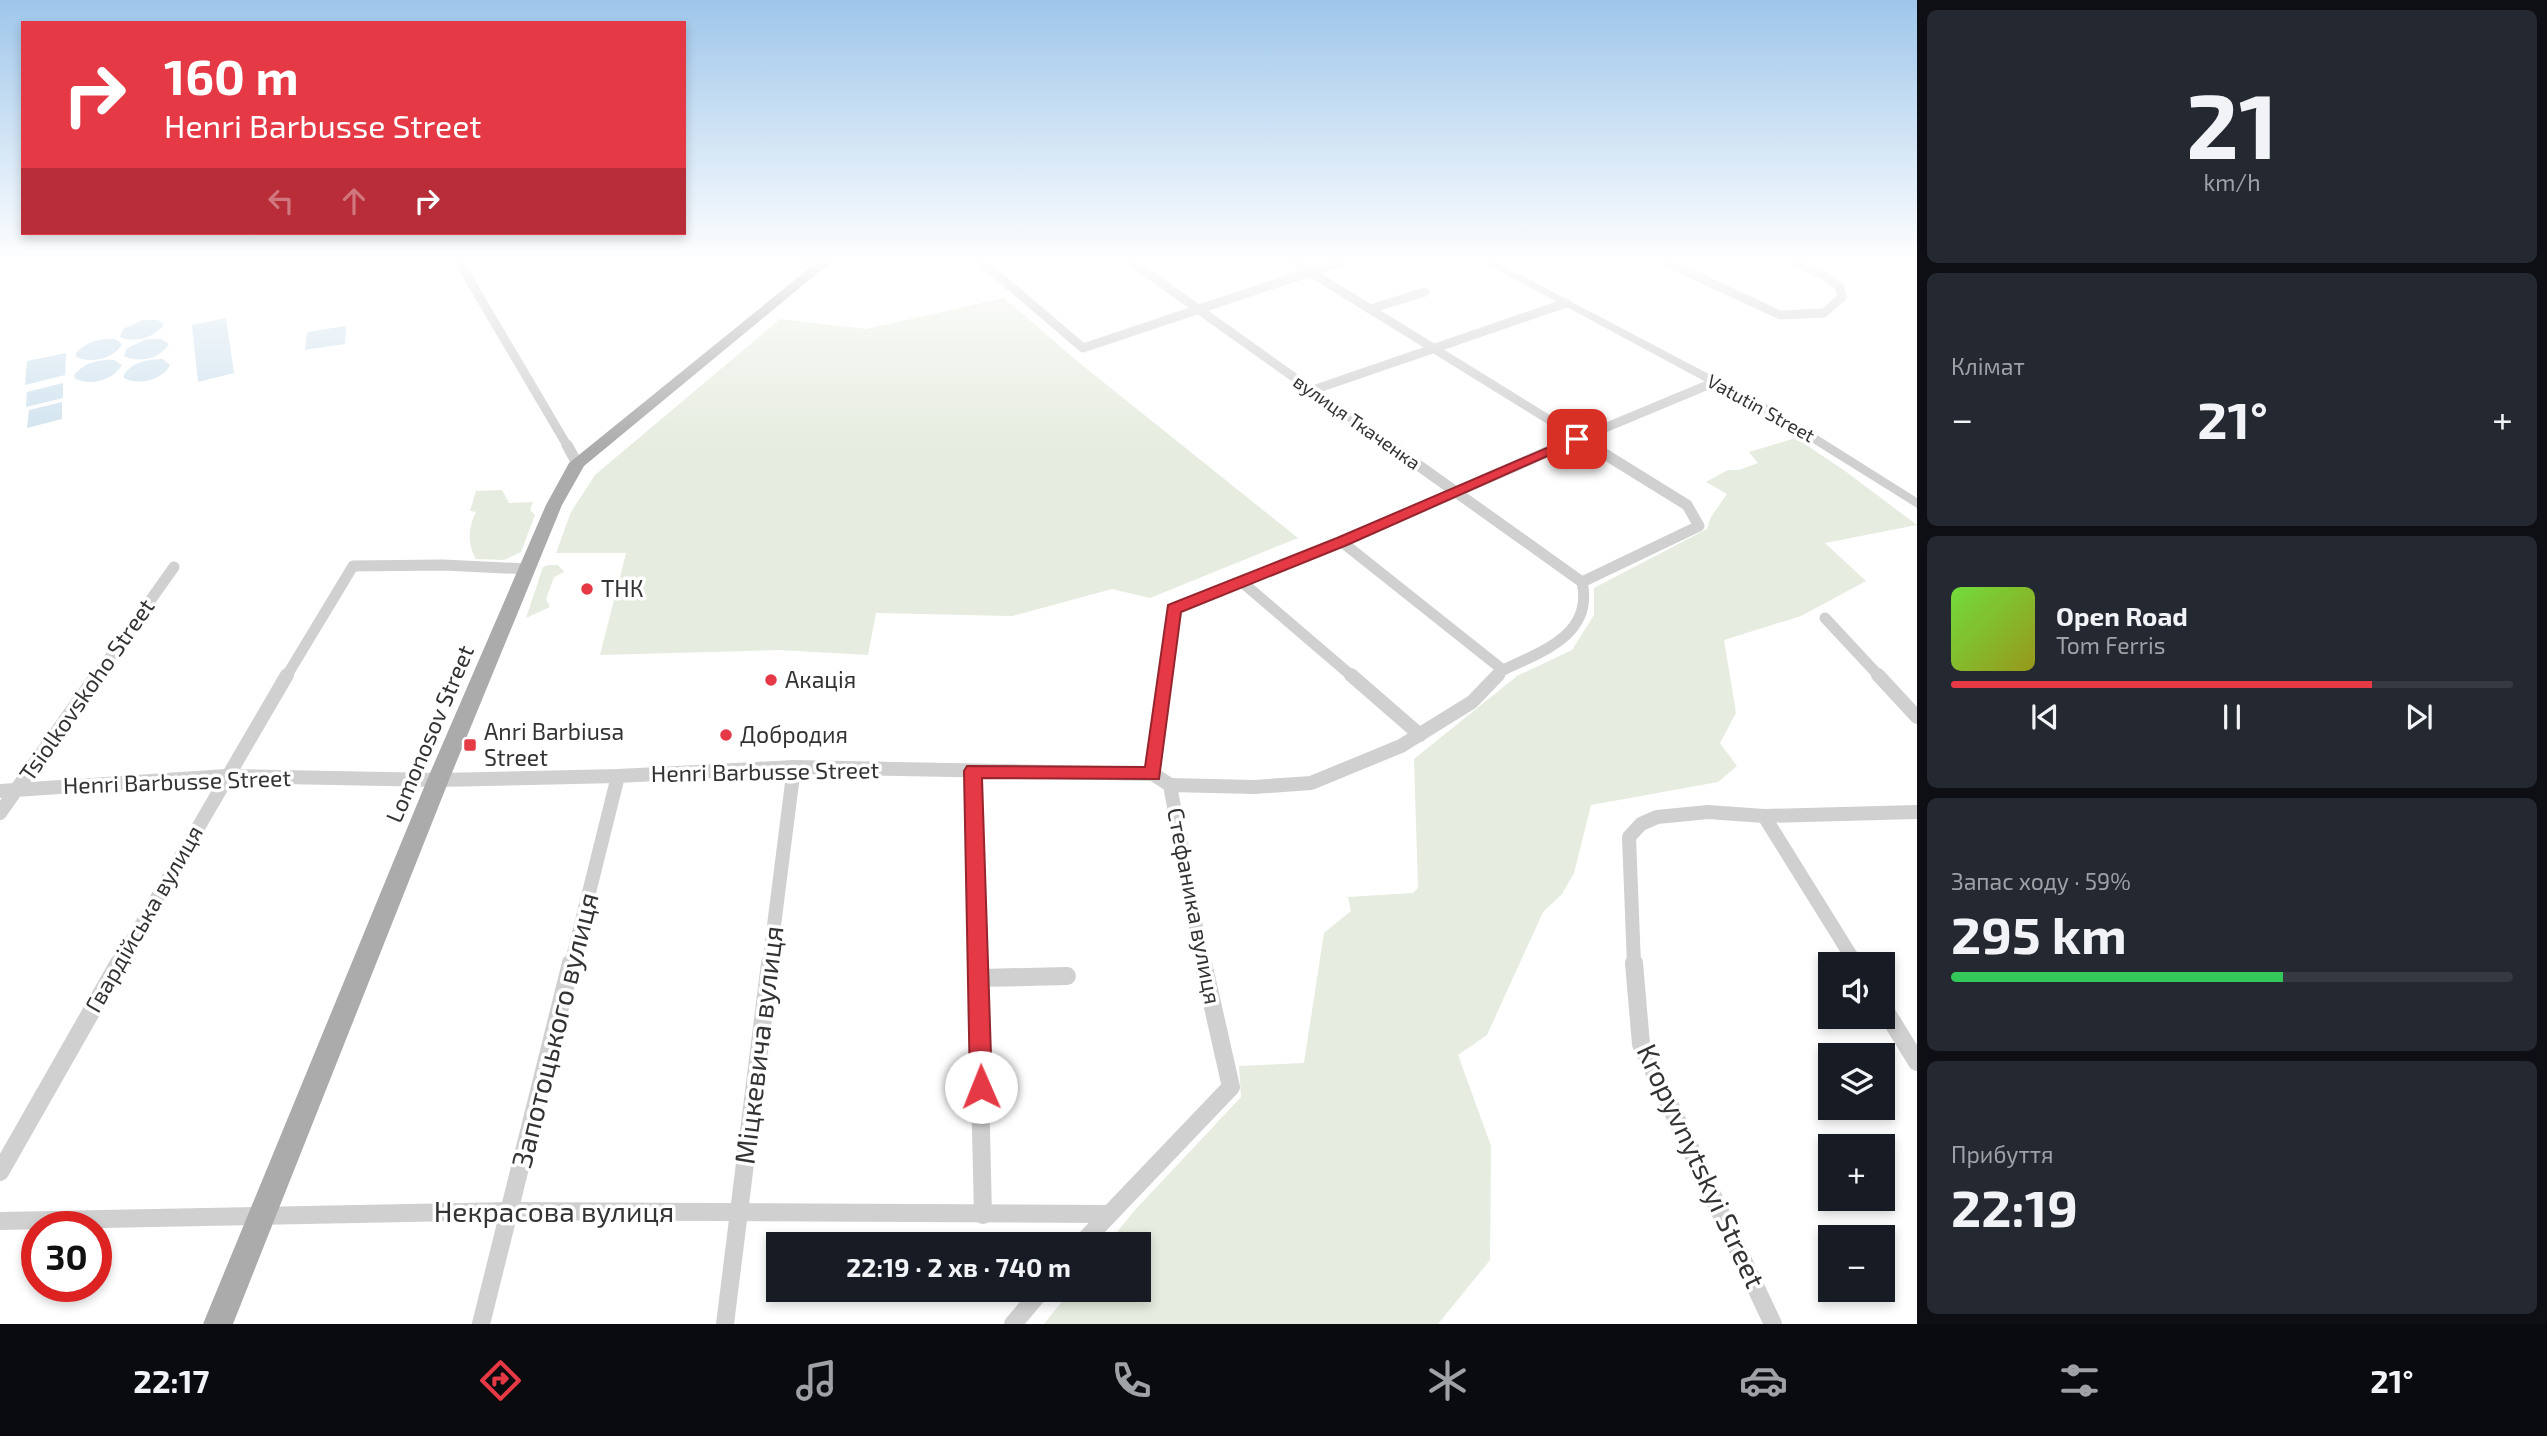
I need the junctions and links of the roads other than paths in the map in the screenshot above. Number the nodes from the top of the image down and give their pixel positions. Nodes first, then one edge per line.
1 (495, 324) edge
2 (744, 324) edge
3 (1055, 324) edge
4 (1158, 324) edge
5 (1216, 324) edge
6 (1394, 324) edge
7 (1504, 324) edge
8 (1605, 324) edge
9 (1432, 348) junction
10 (1715, 382) junction
11 (1313, 390) junction
12 (1577, 439) junction
13 (577, 463) junction
14 (1457, 493) junction
15 (1917, 503) edge
16 (1342, 542) junction
17 (174, 566) dead end
18 (528, 569) junction
19 (1242, 582) junction
20 (1582, 582) junction
21 (1825, 618) dead end
22 (1503, 670) junction
23 (1917, 717) edge
24 (1420, 734) junction
25 (794, 767) junction
26 (973, 771) junction
27 (1153, 774) junction
28 (226, 776) junction
29 (618, 776) junction
30 (438, 779) junction
31 (1170, 785) junction
32 (17, 790) junction
33 (0, 791) edge
34 (1917, 812) edge
35 (0, 813) edge
36 (1764, 816) junction
37 (1849, 952) edge
38 (1068, 976) dead end
39 (980, 978) junction
40 (1895, 1026) edge
41 (1917, 1062) edge
42 (0, 1172) edge
43 (511, 1211) junction
44 (739, 1213) junction
45 (1107, 1214) junction
46 (983, 1215) junction
47 (262, 1216) junction
48 (0, 1221) edge
49 (1091, 1232) edge
50 (1032, 1302) edge
51 (218, 1324) edge
52 (481, 1324) edge
53 (725, 1324) edge
54 (1013, 1324) edge
55 (1773, 1324) edge

1 - 13 street
2 - 13 main road, Lomonosov Street
3 - 4 street
5 - 11 street, вулиця Ткаченка
6 - 9 street
7 - 9 street
8 - 10 street, Vatutin Street
9 - 11 street
9 - 12 street
10 - 12 street
10 - 15 street, Vatutin Street
11 - 14 street, вулиця Ткаченка
12 - 14 street
12 - 20 street
13 - 18 main road, Lomonosov Street
14 - 16 street
14 - 20 street, вулиця Ткаченка
16 - 19 street
16 - 22 street
17 - 32 street, Tsiolkovskoho Street
18 - 28 street, Гвардійська вулиця
18 - 30 main road, Lomonosov Street
19 - 24 street
19 - 27 street
20 - 22 street
21 - 23 street
22 - 24 street
24 - 31 street
25 - 26 street, Henri Barbusse Street
25 - 29 street, Henri Barbusse Street
25 - 44 street, Міцкевича вулиця
26 - 27 street, Henri Barbusse Street
26 - 39 street
27 - 31 street, Стефаника вулиця
28 - 30 street, Henri Barbusse Street
28 - 32 street, Henri Barbusse Street
28 - 42 street, Гвардійська вулиця
29 - 30 street, Henri Barbusse Street
29 - 43 street, Запотоцького вулиця
30 - 47 main road, Lomonosov Street
31 - 45 street, Стефаника вулиця
32 - 33 street, Henri Barbusse Street
32 - 35 street, Tsiolkovskoho Street
34 - 36 street
36 - 37 street
36 - 55 street, Kropyvnytskyi Street
38 - 39 street
39 - 46 street
40 - 41 street
43 - 44 street, Некрасова вулиця
43 - 47 street, Некрасова вулиця
43 - 52 street, Запотоцького вулиця
44 - 46 street, Некрасова вулиця
44 - 53 street, Міцкевича вулиця
45 - 46 street, Некрасова вулиця
45 - 49 street
47 - 48 street, Некрасова вулиця
47 - 51 main road, Lomonosov Street
50 - 54 street

